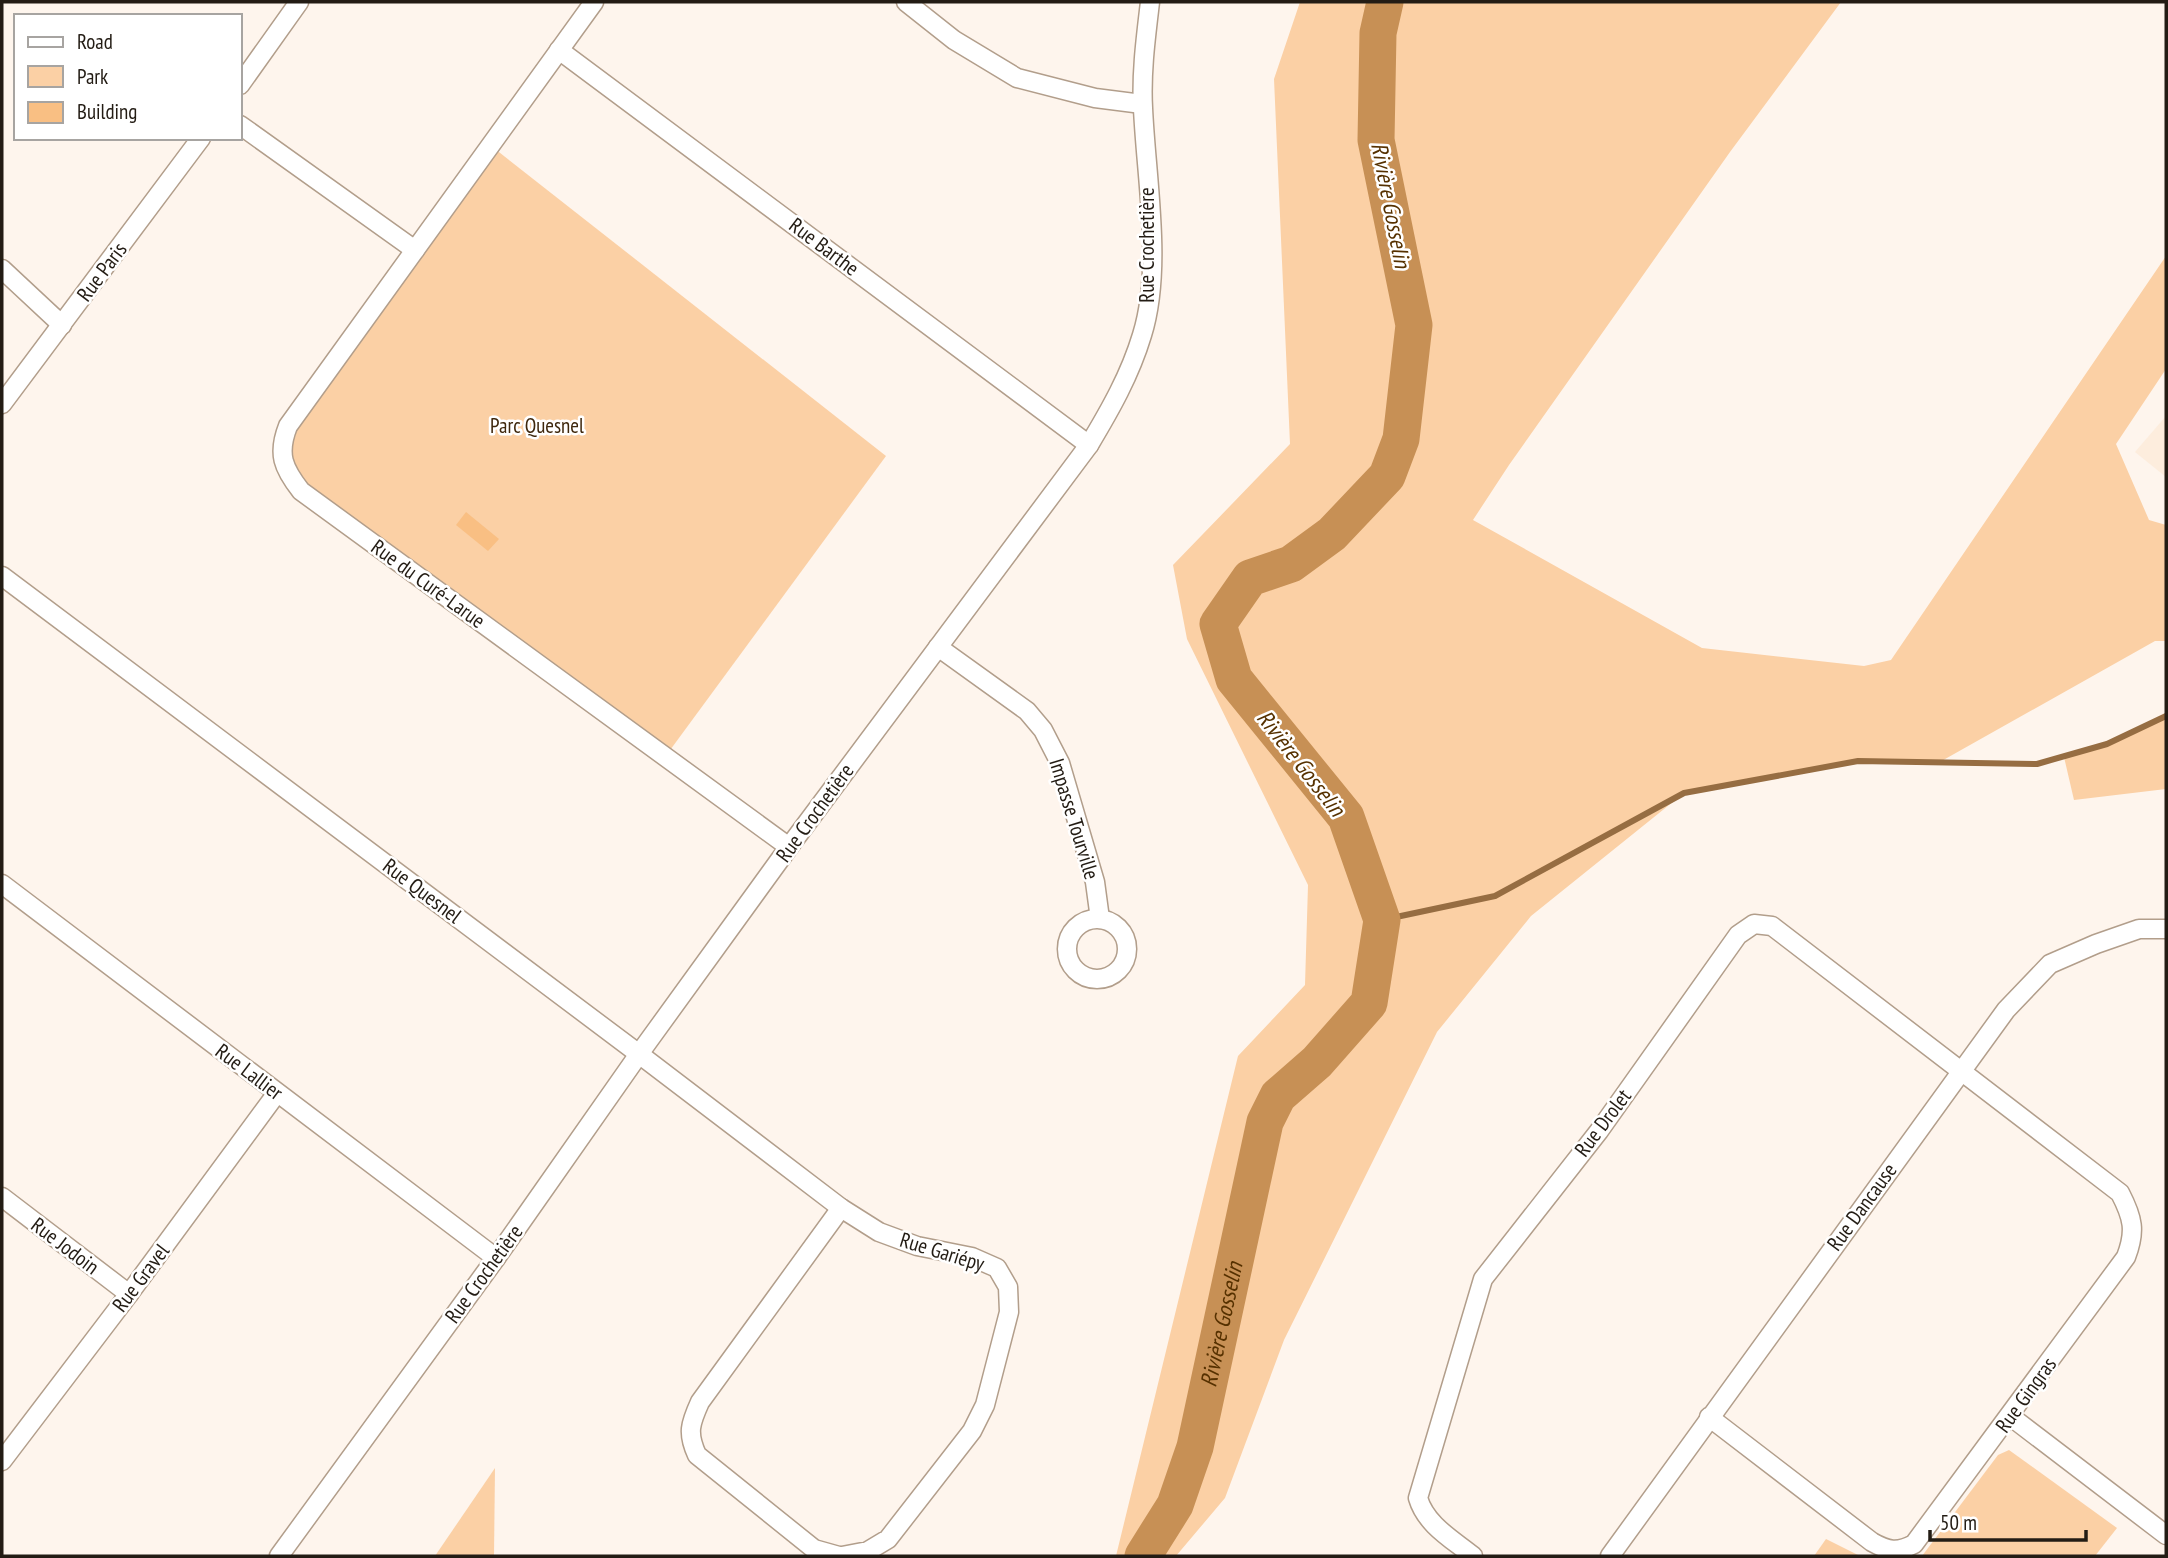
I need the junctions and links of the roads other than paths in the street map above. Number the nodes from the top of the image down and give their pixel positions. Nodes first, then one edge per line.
1 (299, 2) edge
2 (594, 2) edge
3 (906, 2) edge
4 (1150, 2) edge
5 (559, 50) junction
6 (242, 82) edge
7 (1142, 104) junction
8 (242, 126) edge
9 (200, 140) edge
10 (415, 250) junction
11 (2, 269) edge
12 (62, 325) junction
13 (2, 404) edge
14 (1089, 445) junction
15 (2, 576) edge
16 (938, 647) junction
17 (789, 847) junction
18 (2, 884) edge
19 (1100, 919) dead end
20 (2166, 929) edge
21 (639, 1054) junction
22 (1962, 1070) junction
23 (277, 1093) junction
24 (2, 1197) edge
25 (841, 1208) junction
26 (496, 1258) junction
27 (129, 1294) junction
28 (2010, 1416) junction
29 (1709, 1418) junction
30 (2, 1461) edge
31 (2166, 1535) edge
32 (279, 1556) edge
33 (840, 1556) edge
34 (1473, 1556) edge
35 (1610, 1556) edge

1 - 6 street
2 - 5 street, Rue du Curé-Larue
3 - 7 street
4 - 7 street, Rue Crochetière
5 - 10 street, Rue du Curé-Larue
5 - 14 street, Rue Barthe
7 - 14 street, Rue Crochetière
8 - 10 street
9 - 12 street, Rue Paris
10 - 17 street, Rue du Curé-Larue
11 - 12 street
12 - 13 street, Rue Paris
14 - 16 street, Rue Crochetière
15 - 21 street, Rue Quesnel
16 - 17 street, Rue Crochetière
16 - 19 street, Impasse Tourville
17 - 21 street, Rue Crochetière
18 - 23 street, Rue Lallier
20 - 22 street, Rue Dancause
21 - 25 street, Rue Quesnel
21 - 26 street, Rue Crochetière
22 - 28 street, Rue Gingras
22 - 29 street, Rue Dancause
22 - 34 street, Rue Drolet
23 - 26 street, Rue Lallier
23 - 27 street, Rue Gravel
24 - 27 street, Rue Jodoin
25 - 33 street, Rue Gariépy
25 - 33 street, Rue Gariépy
26 - 32 street, Rue Crochetière
27 - 30 street, Rue Gravel
28 - 29 street, Rue Gingras
28 - 31 street
29 - 35 street, Rue Dancause

